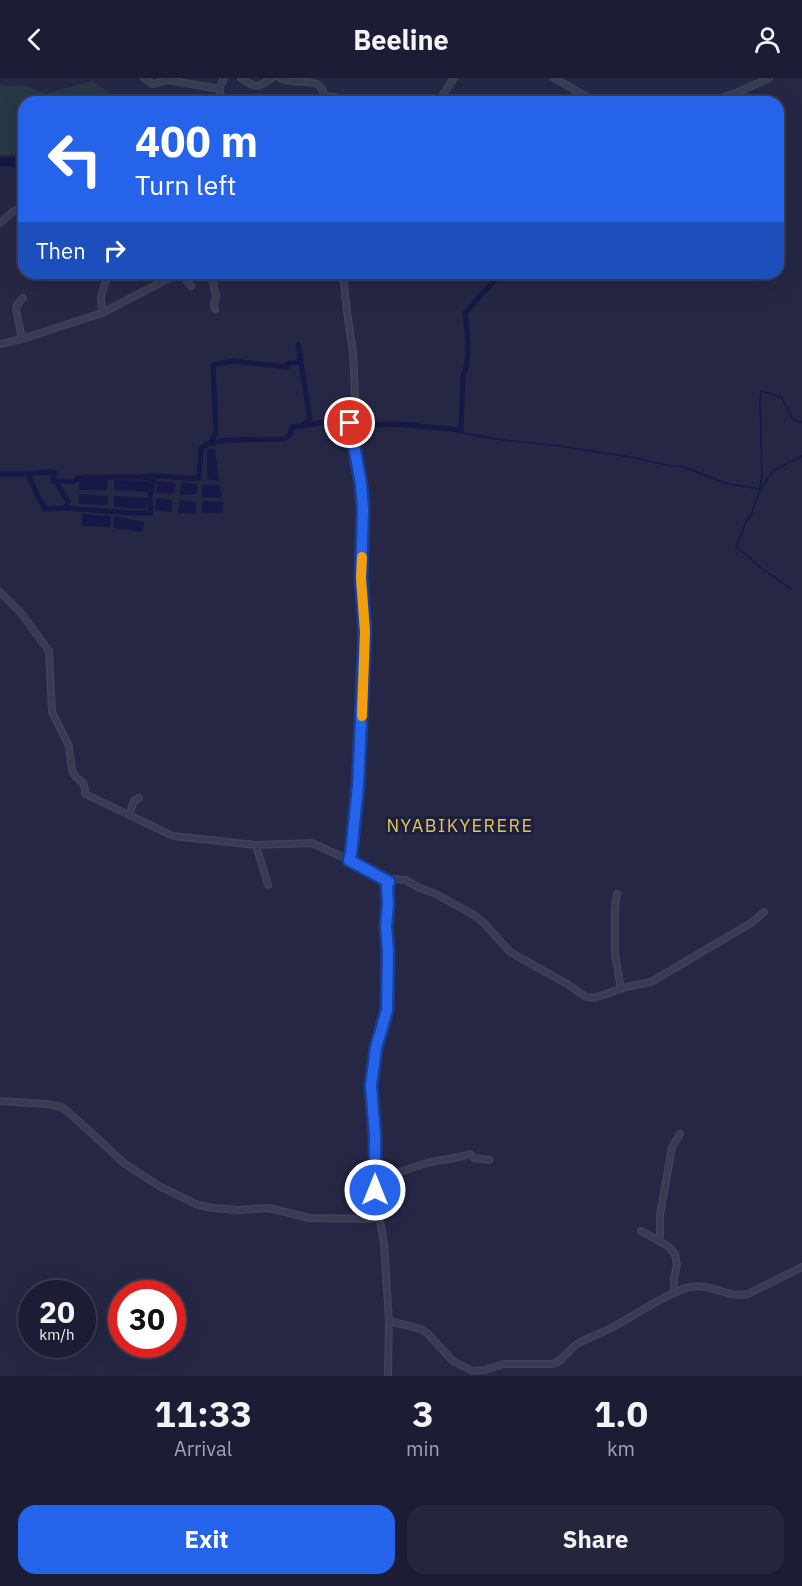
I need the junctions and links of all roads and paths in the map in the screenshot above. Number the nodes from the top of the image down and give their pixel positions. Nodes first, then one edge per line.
1 (144, 78) edge
2 (224, 78) edge
3 (241, 78) edge
4 (272, 78) edge
5 (280, 78) edge
6 (454, 78) edge
7 (554, 78) edge
8 (769, 78) edge
9 (219, 89) junction
10 (221, 96) edge
11 (324, 96) edge
12 (442, 96) edge
13 (586, 96) edge
14 (727, 96) edge
15 (18, 209) edge
16 (0, 223) edge
17 (106, 279) edge
18 (167, 279) edge
19 (182, 279) edge
20 (212, 279) edge
21 (344, 279) edge
22 (191, 286) dead end
23 (23, 298) dead end
24 (215, 309) dead end
25 (102, 313) junction
26 (22, 339) junction
27 (0, 344) edge
28 (0, 592) edge
29 (139, 798) dead end
30 (129, 815) junction
31 (256, 845) junction
32 (349, 860) junction
33 (389, 882) junction
34 (268, 885) dead end
35 (617, 894) dead end
36 (764, 912) dead end
37 (621, 989) junction
38 (0, 1101) edge
39 (680, 1134) dead end
40 (489, 1160) dead end
41 (375, 1180) junction
42 (380, 1217) junction
43 (640, 1231) dead end
44 (660, 1242) junction
45 (802, 1268) edge
46 (674, 1293) junction
47 (389, 1321) junction
48 (387, 1376) edge

1 - 9 street
2 - 9 street
3 - 4 street
5 - 11 street
6 - 12 street
7 - 13 street
8 - 14 street
9 - 10 street
15 - 16 street
17 - 25 street
18 - 25 street
19 - 22 street
20 - 24 street
21 - 32 street
23 - 26 street
25 - 26 street
26 - 27 street
28 - 30 street
29 - 30 street
30 - 31 street
31 - 32 street
31 - 34 street
32 - 33 street
33 - 37 street
33 - 41 street
35 - 37 street
36 - 37 street
38 - 42 street
39 - 44 street
40 - 41 street
41 - 42 street
42 - 47 street
43 - 44 street
44 - 46 street
45 - 46 street
46 - 47 street
47 - 48 street

